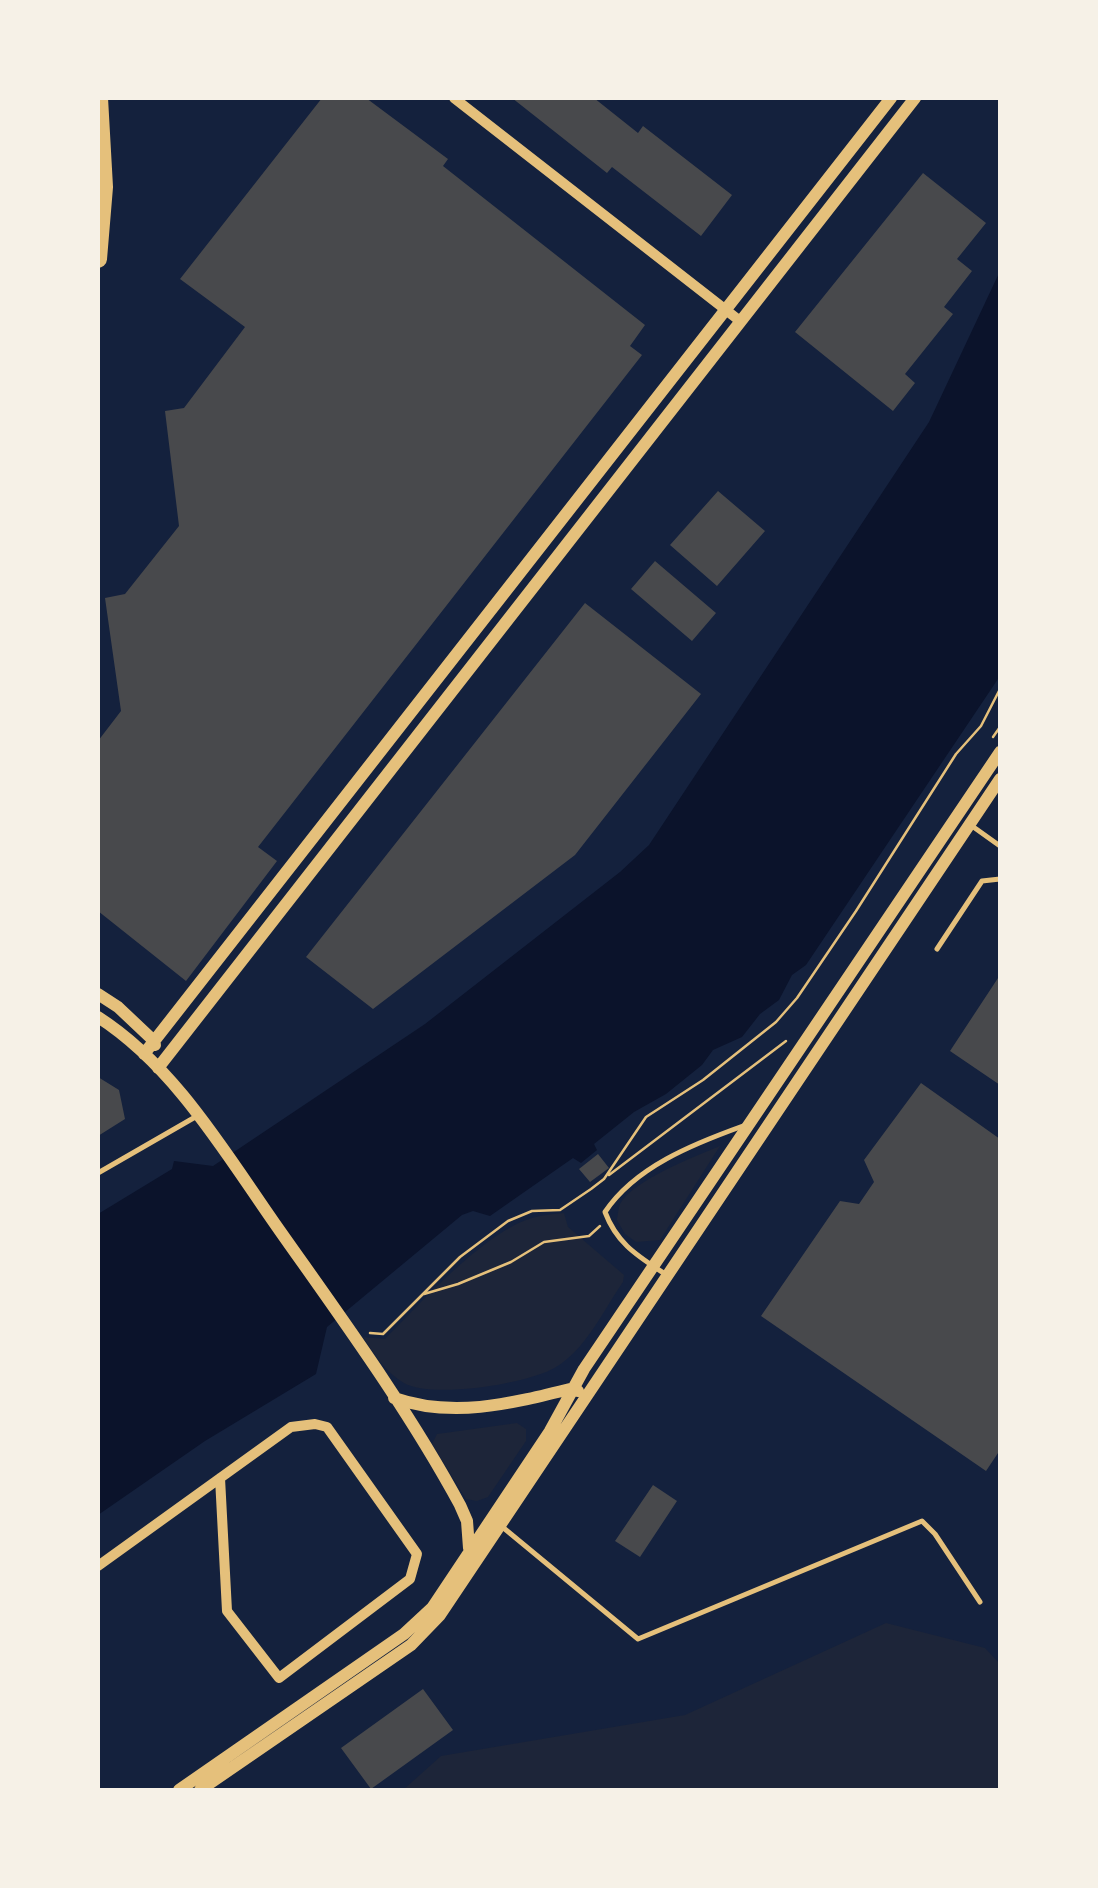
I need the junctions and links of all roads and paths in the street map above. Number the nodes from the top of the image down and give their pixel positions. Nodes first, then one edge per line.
1 (99, 98) edge
2 (454, 98) edge
3 (890, 98) edge
4 (915, 98) edge
5 (98, 259) edge
6 (725, 310) junction
7 (740, 321) junction
8 (1000, 689) edge
9 (1000, 727) edge
10 (996, 747) edge
11 (1000, 779) edge
12 (957, 816) junction
13 (970, 825) junction
14 (1000, 846) edge
15 (1000, 879) edge
16 (937, 949) dead end
17 (98, 994) edge
18 (98, 1017) edge
19 (790, 1037) dead end
20 (154, 1041) junction
21 (144, 1054) junction
22 (158, 1068) junction
23 (197, 1116) junction
24 (750, 1123) junction
25 (98, 1173) edge
26 (604, 1179) junction
27 (609, 1221) junction
28 (654, 1266) junction
29 (667, 1276) junction
30 (423, 1294) junction
31 (356, 1333) junction
32 (579, 1392) junction
33 (394, 1398) junction
34 (220, 1478) junction
35 (495, 1521) junction
36 (469, 1551) junction
37 (98, 1566) edge
38 (980, 1602) dead end
39 (179, 1790) edge
40 (200, 1790) edge

1 - 5 highway
2 - 6 street
3 - 6 street
4 - 7 street
6 - 7 street
6 - 20 street
7 - 22 street
8 - 26 path
9 - 10 path
10 - 12 street
11 - 13 street
12 - 13 lane
12 - 24 street
13 - 14 lane
13 - 29 street
15 - 16 lane
17 - 20 street
18 - 21 street
19 - 26 path
20 - 21 street
20 - 22 street
21 - 22 street
22 - 23 street
23 - 25 lane
23 - 31 street
24 - 27 lane
24 - 28 street
26 - 30 path
27 - 28 lane
27 - 30 path
28 - 29 lane
28 - 32 street
29 - 32 street
30 - 31 path
31 - 33 street
32 - 33 street
32 - 35 street
33 - 36 street
34 - 34 street
34 - 37 street
35 - 36 street
35 - 38 lane
35 - 40 street
36 - 39 street

